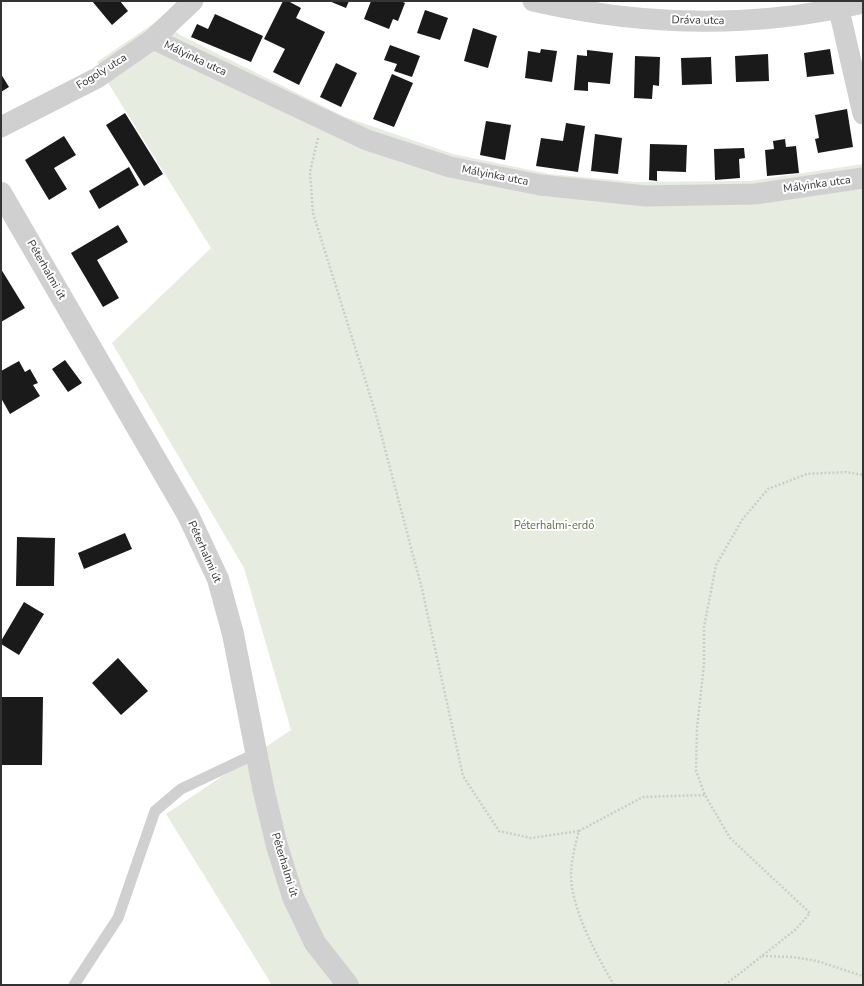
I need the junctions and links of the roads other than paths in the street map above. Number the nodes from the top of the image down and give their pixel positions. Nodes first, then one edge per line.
1 (193, 1) edge
2 (533, 1) edge
3 (863, 3) edge
4 (838, 5) edge
5 (153, 39) junction
6 (863, 114) edge
7 (1, 127) edge
8 (863, 178) edge
9 (1, 193) edge
10 (256, 753) junction
11 (74, 985) edge
12 (348, 985) edge

1 - 5 street, Fogoly utca
2 - 4 street, Dráva utca
3 - 4 street, Dráva utca
4 - 6 street
5 - 7 street, Fogoly utca
5 - 8 street, Mályinka utca
9 - 10 street, Péterhalmi út
10 - 11 lane
10 - 12 street, Péterhalmi út

